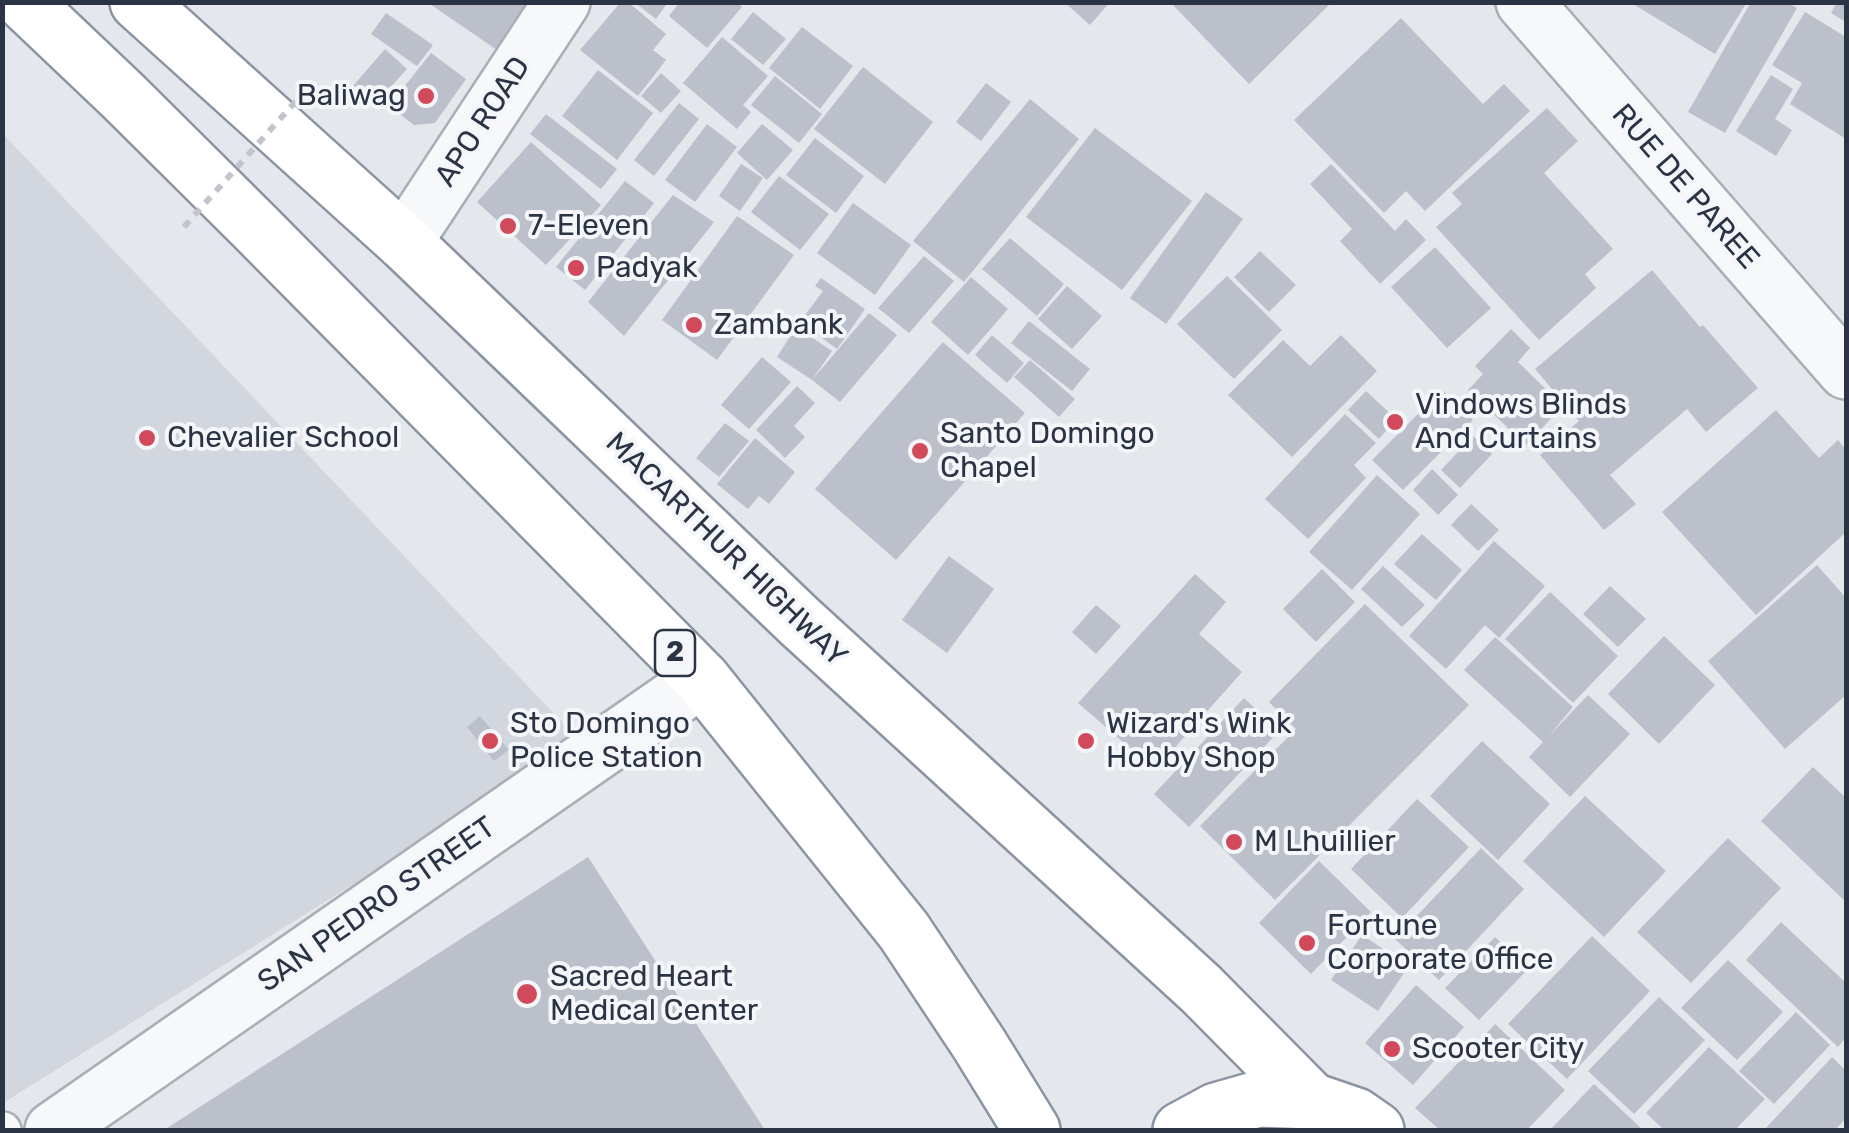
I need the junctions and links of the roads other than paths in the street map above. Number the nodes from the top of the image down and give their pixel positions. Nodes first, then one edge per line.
1 (24, 2) edge
2 (138, 2) edge
3 (562, 2) edge
4 (1524, 2) edge
5 (404, 242) junction
6 (1846, 371) edge
7 (702, 680) junction
8 (1312, 1101) junction
9 (52, 1130) edge
10 (1032, 1130) edge
11 (1181, 1130) edge
12 (1376, 1130) edge

1 - 7 highway, 2
2 - 5 highway, MACARTHUR HIGHWAY
3 - 5 street, APO ROAD
4 - 6 street, RUE DE PAREE
5 - 8 highway, MACARTHUR HIGHWAY
7 - 9 street, SAN PEDRO STREET
7 - 10 highway, 2
8 - 11 highway
8 - 12 highway

